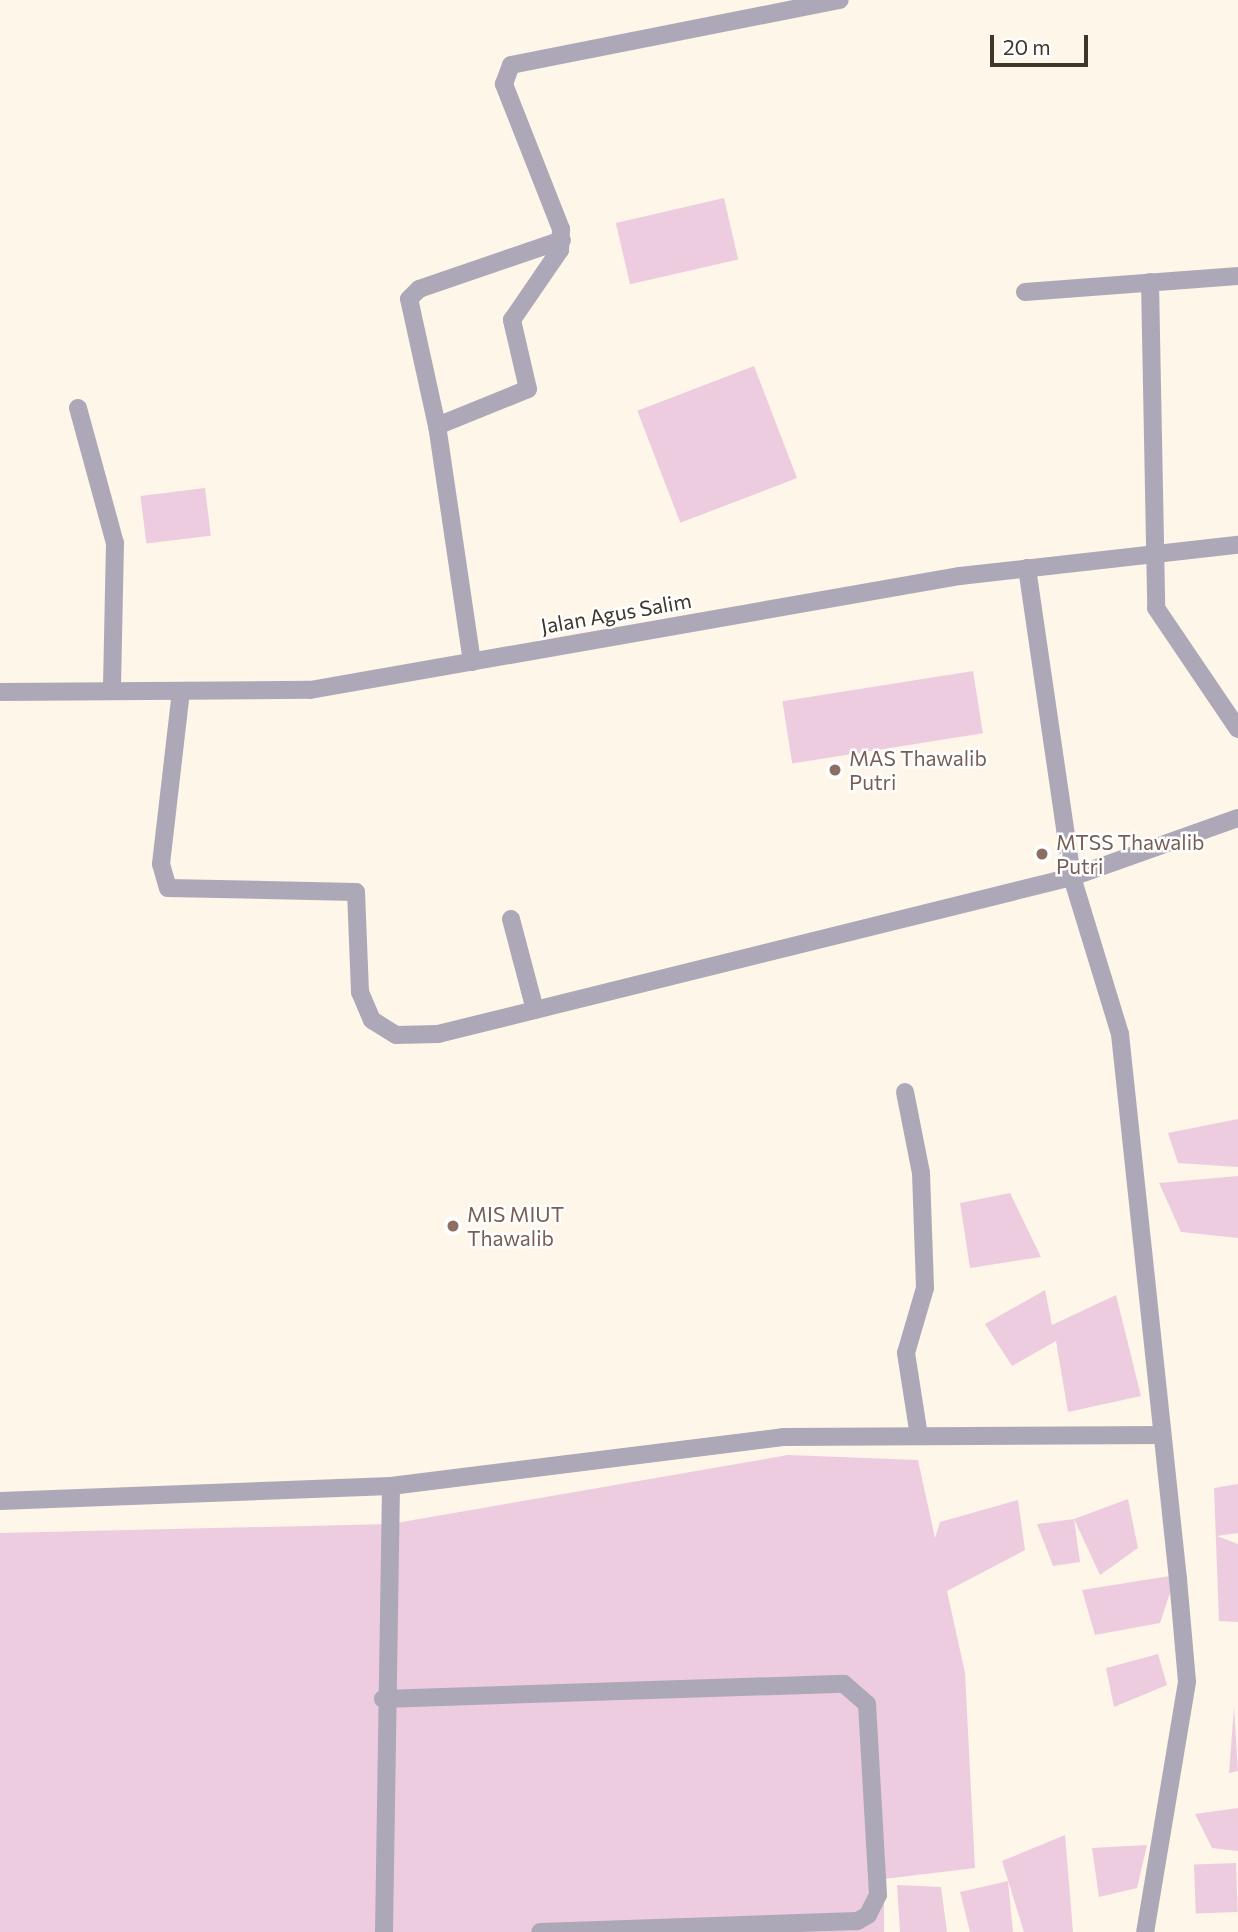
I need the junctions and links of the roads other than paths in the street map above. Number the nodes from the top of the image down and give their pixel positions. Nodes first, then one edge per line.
1 (840, 0) edge
2 (562, 240) junction
3 (1238, 276) edge
4 (1150, 282) junction
5 (1025, 292) dead end
6 (78, 408) dead end
7 (438, 426) junction
8 (1238, 545) edge
9 (1154, 552) junction
10 (1027, 568) junction
11 (472, 662) junction
12 (112, 691) junction
13 (181, 691) junction
14 (0, 692) edge
15 (1238, 729) edge
16 (1238, 818) edge
17 (1072, 877) junction
18 (511, 919) dead end
19 (535, 1010) junction
20 (905, 1092) dead end
21 (1162, 1435) junction
22 (919, 1436) junction
23 (391, 1486) junction
24 (0, 1502) edge
25 (383, 1699) junction
26 (384, 1932) edge
27 (540, 1932) edge
28 (1144, 1932) edge

1 - 2 street
2 - 7 street
2 - 7 street
3 - 4 street
4 - 5 street
4 - 9 street
6 - 12 street
7 - 11 street
8 - 9 street, Jalan Agus Salim
9 - 10 street, Jalan Agus Salim
9 - 15 street
10 - 11 street, Jalan Agus Salim
10 - 17 street
11 - 13 street, Jalan Agus Salim
12 - 13 street, Jalan Agus Salim
12 - 14 street, Jalan Agus Salim
13 - 19 street
16 - 17 street
17 - 19 street
17 - 21 street
18 - 19 street
20 - 22 street
21 - 22 street
21 - 28 street
22 - 23 street
23 - 24 street
23 - 25 street
25 - 26 street
25 - 27 street

